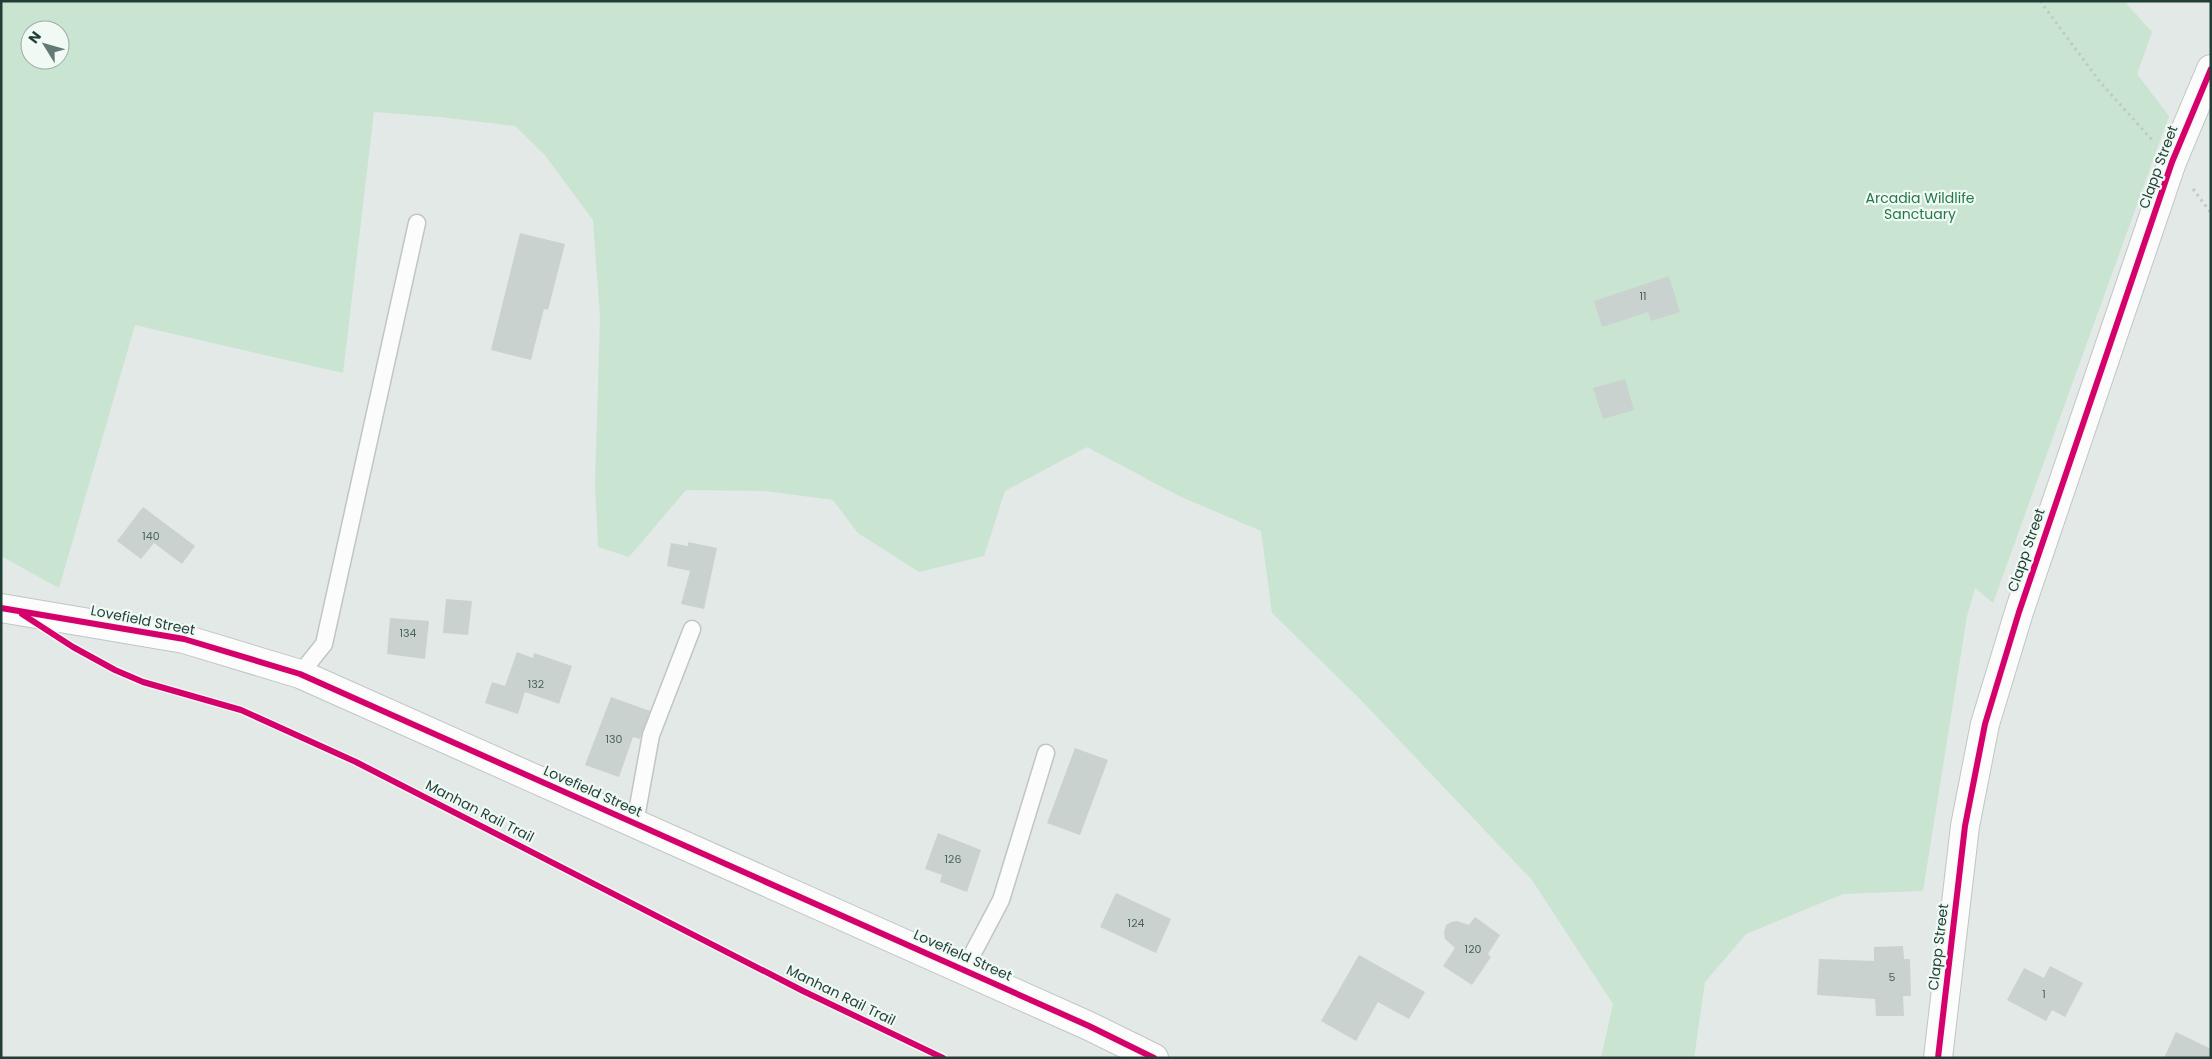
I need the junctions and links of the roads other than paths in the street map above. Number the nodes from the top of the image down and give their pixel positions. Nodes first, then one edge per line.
1 (2211, 69) edge
2 (417, 223) dead end
3 (1, 608) edge
4 (692, 629) dead end
5 (300, 674) junction
6 (1046, 753) dead end
7 (635, 823) junction
8 (964, 970) junction
9 (1154, 1058) edge
10 (1938, 1058) edge

1 - 10 street, Clapp Street
2 - 5 lane
3 - 5 street, Lovefield Street
4 - 7 lane
5 - 7 street, Lovefield Street
6 - 8 lane
7 - 8 street, Lovefield Street
8 - 9 street, Lovefield Street

